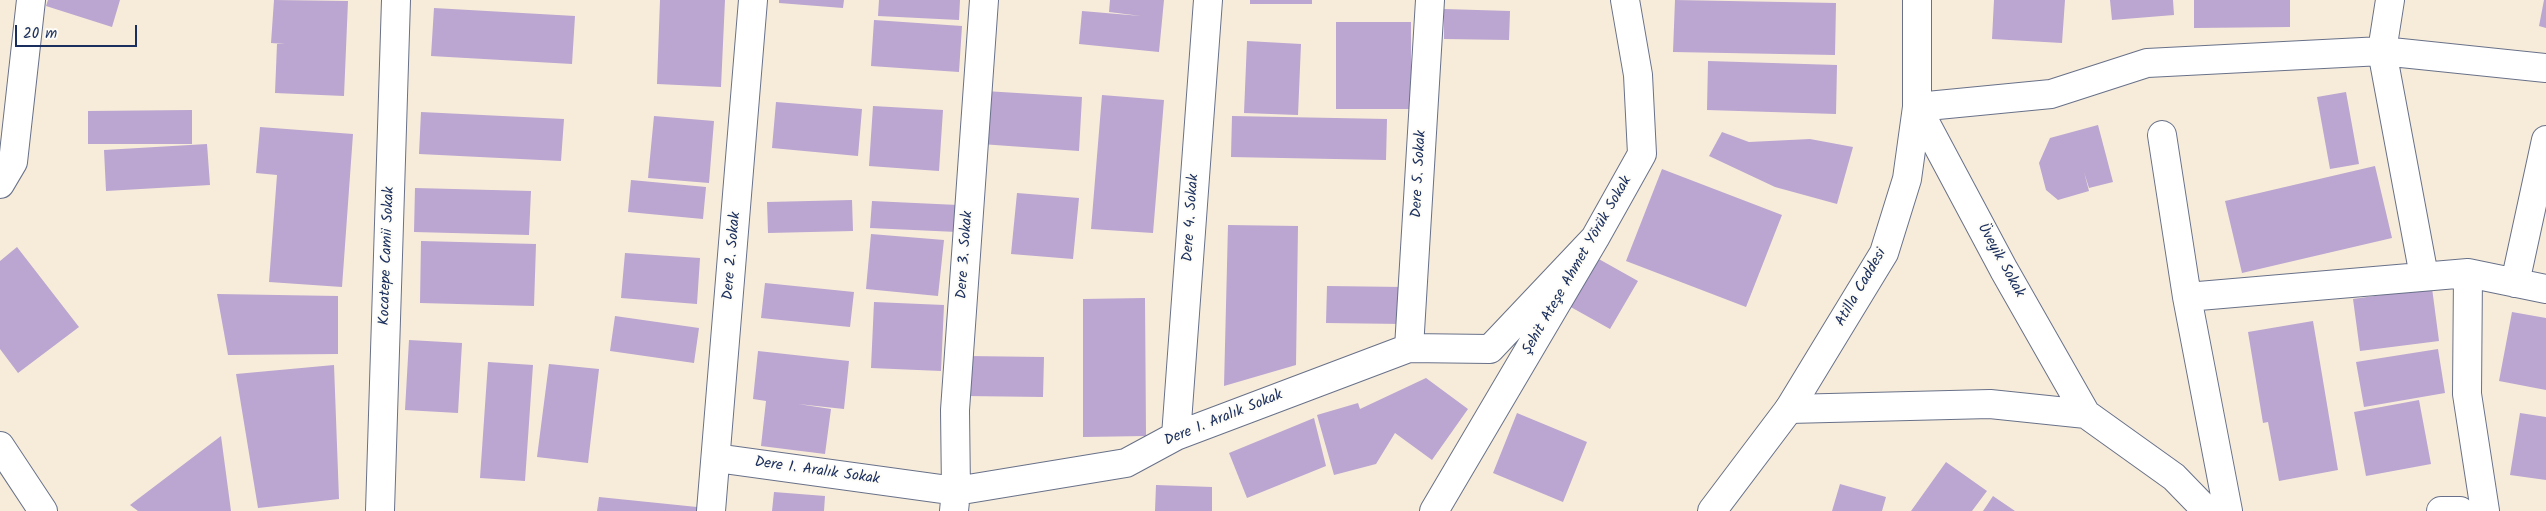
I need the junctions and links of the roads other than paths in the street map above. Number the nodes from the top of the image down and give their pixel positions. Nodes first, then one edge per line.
1 (32, 0) edge
2 (396, 0) edge
3 (754, 0) edge
4 (984, 0) edge
5 (1208, 0) edge
6 (1430, 0) edge
7 (1625, 0) edge
8 (1917, 0) edge
9 (2390, 0) edge
10 (2382, 51) junction
11 (2546, 68) edge
12 (1917, 106) junction
13 (2162, 135) dead end
14 (2546, 140) edge
15 (0, 184) edge
16 (1595, 238) junction
17 (2468, 273) junction
18 (2424, 276) junction
19 (2515, 283) junction
20 (2546, 289) edge
21 (2187, 297) junction
22 (1409, 348) junction
23 (1789, 409) junction
24 (2086, 414) junction
25 (1176, 436) junction
26 (0, 446) edge
27 (716, 458) junction
28 (955, 501) edge
29 (43, 511) edge
30 (380, 511) edge
31 (711, 511) edge
32 (1434, 511) edge
33 (1712, 511) edge
34 (2207, 511) edge
35 (2228, 511) edge
36 (2441, 511) edge
37 (2460, 511) edge
38 (2485, 511) edge

1 - 15 street
2 - 30 street, Kocatepe Camii Sokak
3 - 27 street, Dere 2. Sokak
4 - 28 street, Dere 3. Sokak
5 - 25 street, Dere 4. Sokak
6 - 22 street, Dere 5. Sokak
7 - 16 street, Şehit Ateşe Ahmet Yörük Sokak
8 - 12 street, Atilla Caddesi
9 - 10 street
10 - 11 street
10 - 12 street
10 - 18 street
12 - 23 street, Atilla Caddesi
12 - 24 street, Üveyik Sokak
13 - 21 street
14 - 19 street
16 - 22 street, Dere 1. Aralık Sokak
16 - 32 street, Şehit Ateşe Ahmet Yörük Sokak
17 - 18 street
17 - 19 street
17 - 38 street
18 - 21 street
19 - 20 street
21 - 35 street
22 - 25 street, Dere 1. Aralık Sokak
23 - 24 street, Üveyik Sokak
23 - 33 street, Atilla Caddesi
24 - 34 street, Üveyik Sokak
25 - 28 street, Dere 1. Aralık Sokak
26 - 29 street
27 - 28 street, Dere 1. Aralık Sokak
27 - 31 street, Dere 2. Sokak
36 - 37 street

